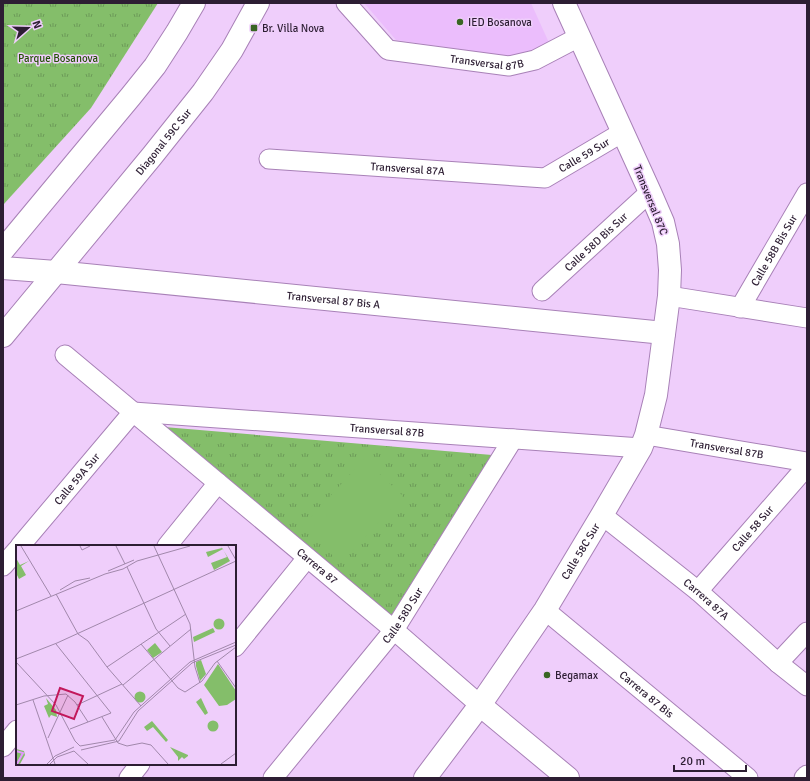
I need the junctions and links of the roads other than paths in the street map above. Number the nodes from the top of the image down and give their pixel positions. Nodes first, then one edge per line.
1 (194, 3) edge
2 (258, 3) edge
3 (346, 3) edge
4 (564, 3) edge
5 (579, 37) junction
6 (623, 132) junction
7 (269, 159) dead end
8 (545, 178) joint
9 (650, 192) junction
10 (807, 193) edge
11 (3, 250) edge
12 (3, 268) edge
13 (56, 272) junction
14 (542, 291) dead end
15 (668, 296) junction
16 (740, 308) junction
17 (807, 318) edge
18 (664, 334) junction
19 (3, 336) edge
20 (65, 355) dead end
21 (133, 412) junction
22 (513, 439) junction
23 (643, 442) junction
24 (807, 462) edge
25 (807, 466) edge
26 (218, 483) junction
27 (602, 515) junction
28 (21, 545) edge
29 (168, 545) edge
30 (16, 551) edge
31 (307, 558) junction
32 (3, 566) edge
33 (698, 591) junction
34 (545, 610) junction
35 (394, 630) junction
36 (807, 632) edge
37 (236, 646) edge
38 (778, 663) junction
39 (807, 686) edge
40 (480, 705) junction
41 (16, 731) edge
42 (3, 747) edge
43 (139, 765) edge
44 (807, 775) edge
45 (129, 778) edge
46 (273, 778) edge
47 (425, 778) edge
48 (568, 778) edge
49 (748, 778) edge
50 (804, 778) edge

1 - 11 street
2 - 13 street, Diagonal 59C Sur
3 - 5 street, Transversal 87B
4 - 5 street, Transversal 87C
5 - 6 street, Transversal 87C
6 - 8 street, Calle 59 Sur
6 - 9 street, Transversal 87C
7 - 8 street, Transversal 87A
9 - 14 street, Calle 58D Bis Sur
9 - 15 street, Transversal 87C
10 - 16 street, Calle 58B Bis Sur
12 - 13 street, Transversal 87 Bis A
13 - 18 street, Transversal 87 Bis A
13 - 19 street, Diagonal 59C Sur
15 - 16 street
15 - 18 street, Calle 58C Sur
16 - 17 street
18 - 23 street, Calle 58C Sur
20 - 21 street, Carrera 87
21 - 22 street, Transversal 87B
21 - 26 street, Carrera 87
21 - 28 street, Calle 59A Sur
22 - 23 street, Transversal 87B
22 - 35 street, Calle 58D Sur
23 - 24 street, Transversal 87B
23 - 27 street, Calle 58C Sur
25 - 33 street, Calle 58 Sur
26 - 29 street
26 - 31 street, Carrera 87
27 - 33 street, Carrera 87A
27 - 34 street, Calle 58C Sur
30 - 32 street
31 - 35 street, Carrera 87
31 - 37 street
33 - 38 street, Carrera 87A
34 - 40 street, Calle 58C Sur
34 - 49 street, Carrera 87 Bis
35 - 40 street, Carrera 87
35 - 46 street, Calle 58D Sur
36 - 38 street
38 - 39 street, Carrera 87A
40 - 47 street, Calle 58C Sur
40 - 48 street, Carrera 87
41 - 42 street
43 - 45 street
44 - 50 street

